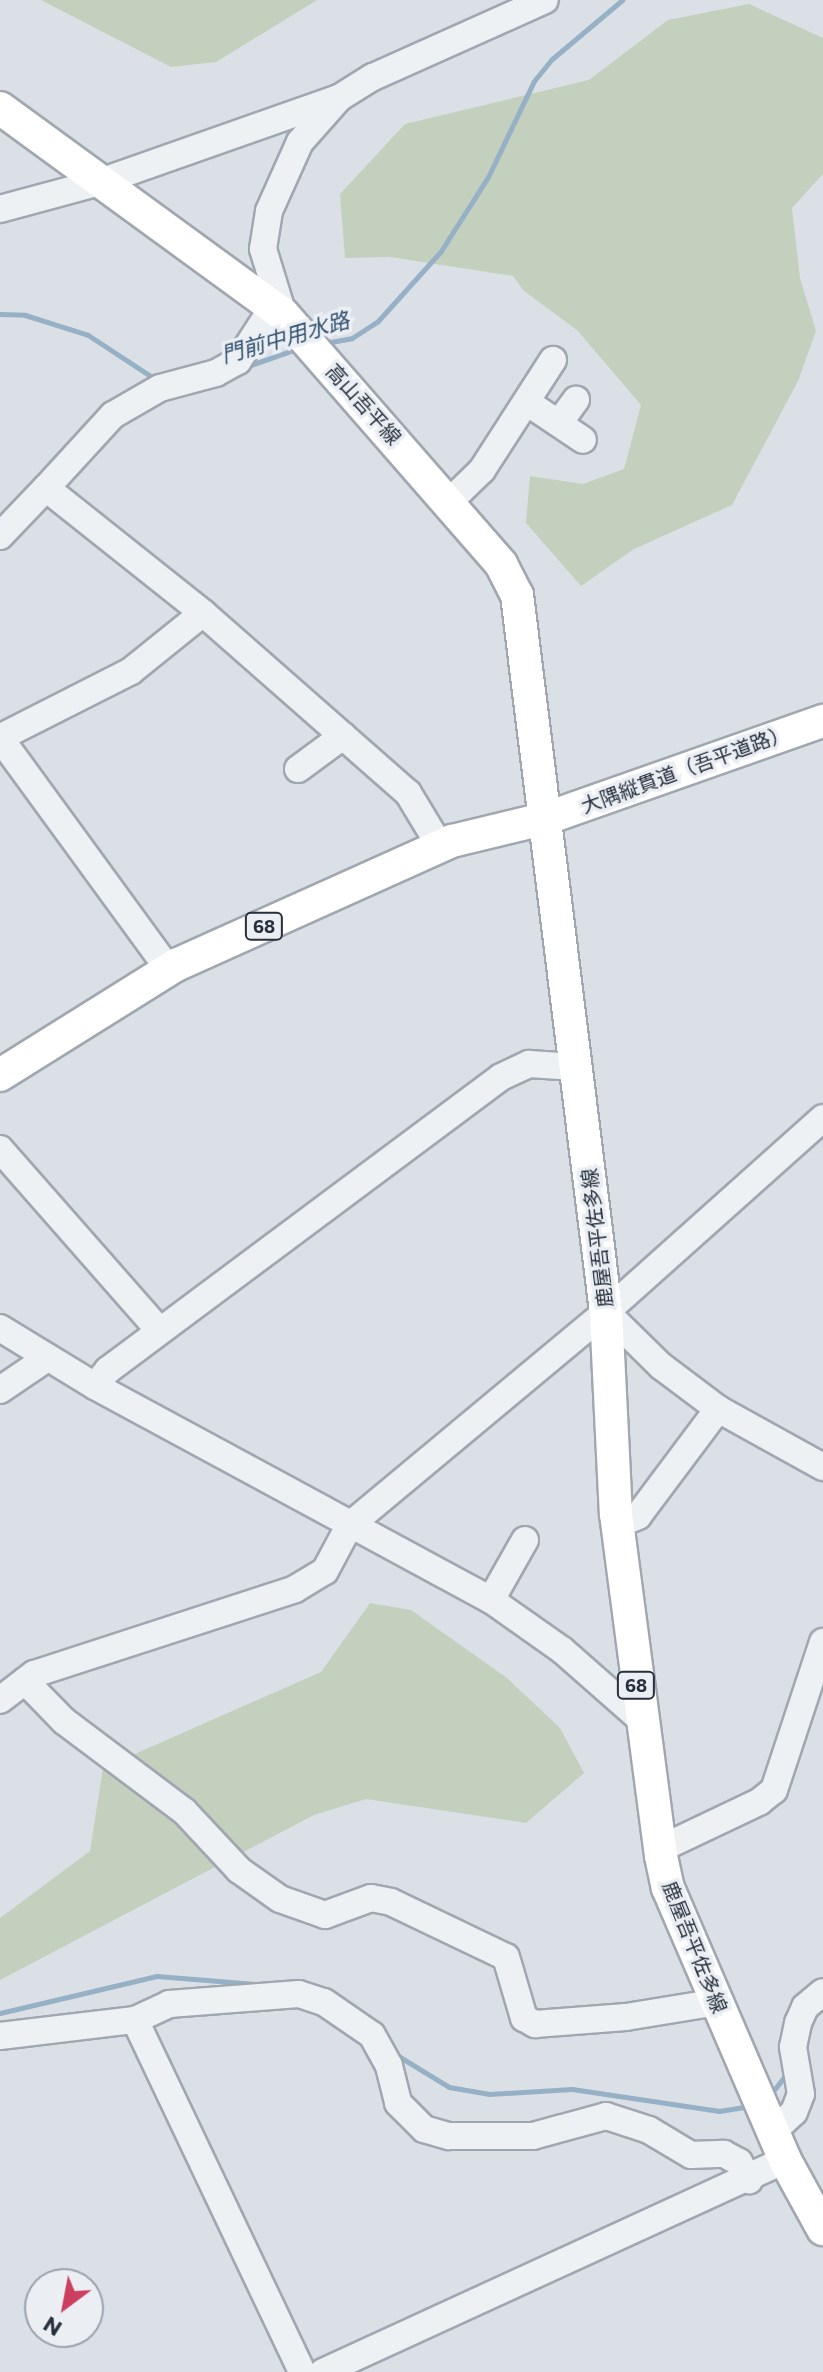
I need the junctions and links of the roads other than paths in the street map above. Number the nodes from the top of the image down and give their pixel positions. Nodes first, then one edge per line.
1 (545, 0) edge
2 (339, 98) junction
3 (0, 108) edge
4 (100, 182) junction
5 (0, 209) edge
6 (278, 311) junction
7 (553, 360) dead end
8 (576, 400) dead end
9 (528, 403) junction
10 (559, 423) junction
11 (583, 440) dead end
12 (46, 488) junction
13 (449, 502) junction
14 (0, 536) edge
15 (203, 613) junction
16 (823, 721) edge
17 (343, 736) junction
18 (1, 737) edge
19 (298, 769) dead end
20 (547, 818) junction
21 (440, 846) junction
22 (169, 970) junction
23 (576, 1067) junction
24 (0, 1075) edge
25 (823, 1119) edge
26 (0, 1149) edge
27 (606, 1312) junction
28 (0, 1328) edge
29 (160, 1331) junction
30 (47, 1358) junction
31 (95, 1386) junction
32 (0, 1390) edge
33 (718, 1409) junction
34 (823, 1467) edge
35 (617, 1525) junction
36 (349, 1526) junction
37 (525, 1540) dead end
38 (491, 1600) junction
39 (823, 1642) edge
40 (25, 1681) junction
41 (0, 1700) edge
42 (639, 1718) junction
43 (660, 1849) junction
44 (823, 1992) edge
45 (718, 2002) junction
46 (135, 2020) junction
47 (0, 2036) edge
48 (779, 2146) junction
49 (749, 2180) junction
50 (823, 2229) edge
51 (302, 2372) edge
52 (323, 2372) edge

1 - 2 street
2 - 4 street
2 - 6 street
3 - 4 main road, 高山吾平線
4 - 5 street
4 - 6 main road, 高山吾平線
6 - 12 street
6 - 13 main road, 高山吾平線
7 - 9 street
8 - 10 street
9 - 10 street
9 - 13 street
10 - 11 street
12 - 14 street
12 - 15 street
13 - 20 main road, 高山吾平線
15 - 17 street
15 - 18 street
16 - 20 main road, 大隅縦貫道（吾平道路） / 68
17 - 19 street
17 - 21 street
18 - 22 street
20 - 21 main road, 68
20 - 23 main road, 鹿屋吾平佐多線 / 68
21 - 22 main road, 68
22 - 24 main road, 68
23 - 27 main road, 鹿屋吾平佐多線 / 68
23 - 29 street
25 - 27 street
26 - 29 street
27 - 33 street
27 - 35 main road, 鹿屋吾平佐多線 / 68
27 - 36 street
28 - 30 street
29 - 31 street
30 - 31 street
30 - 32 street
31 - 36 street
33 - 34 street
33 - 35 street
35 - 42 main road, 鹿屋吾平佐多線 / 68
36 - 38 street
36 - 40 street
37 - 38 street
38 - 42 street
39 - 43 street
40 - 41 street
40 - 45 street
42 - 43 main road, 鹿屋吾平佐多線 / 68
43 - 45 main road, 鹿屋吾平佐多線 / 68
44 - 48 street
45 - 48 main road, 鹿屋吾平佐多線 / 68
46 - 47 street
46 - 49 street
46 - 51 street
48 - 49 street
48 - 50 main road, 鹿屋吾平佐多線 / 68
49 - 52 street

